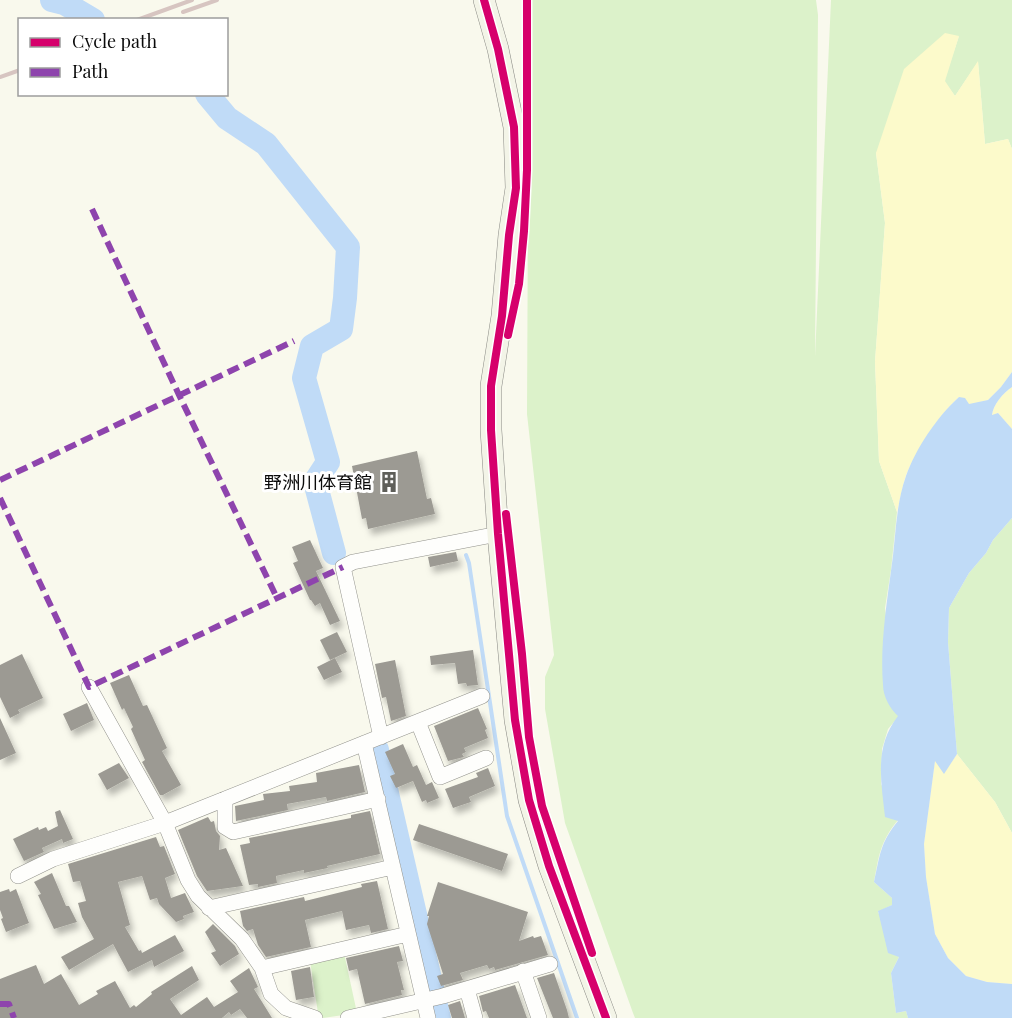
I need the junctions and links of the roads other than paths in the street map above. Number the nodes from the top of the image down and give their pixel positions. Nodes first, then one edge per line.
1 (484, 0) edge
2 (498, 534) junction
3 (90, 687) dead end
4 (482, 696) dead end
5 (418, 722) junction
6 (381, 737) junction
7 (364, 743) junction
8 (486, 758) dead end
9 (225, 799) junction
10 (378, 799) junction
11 (165, 823) junction
12 (393, 867) junction
13 (18, 876) dead end
14 (209, 908) junction
15 (408, 934) junction
16 (550, 964) dead end
17 (262, 968) junction
18 (523, 972) junction
19 (467, 989) junction
20 (424, 1000) junction
21 (600, 1013) edge
22 (315, 1018) edge
23 (348, 1018) edge
24 (428, 1018) edge
25 (475, 1018) edge
26 (539, 1018) edge

1 - 2 street
2 - 6 street
2 - 21 street
3 - 11 street
4 - 5 street
5 - 6 street
5 - 8 street
6 - 7 street
7 - 9 street
7 - 10 street
9 - 10 street
9 - 11 street
10 - 12 street
11 - 13 street
11 - 14 street
12 - 14 street
12 - 15 street
14 - 17 street
15 - 17 street
15 - 20 street
16 - 18 street
17 - 22 street
18 - 19 street
18 - 26 street
19 - 20 street
19 - 25 street
20 - 23 street
20 - 24 street

